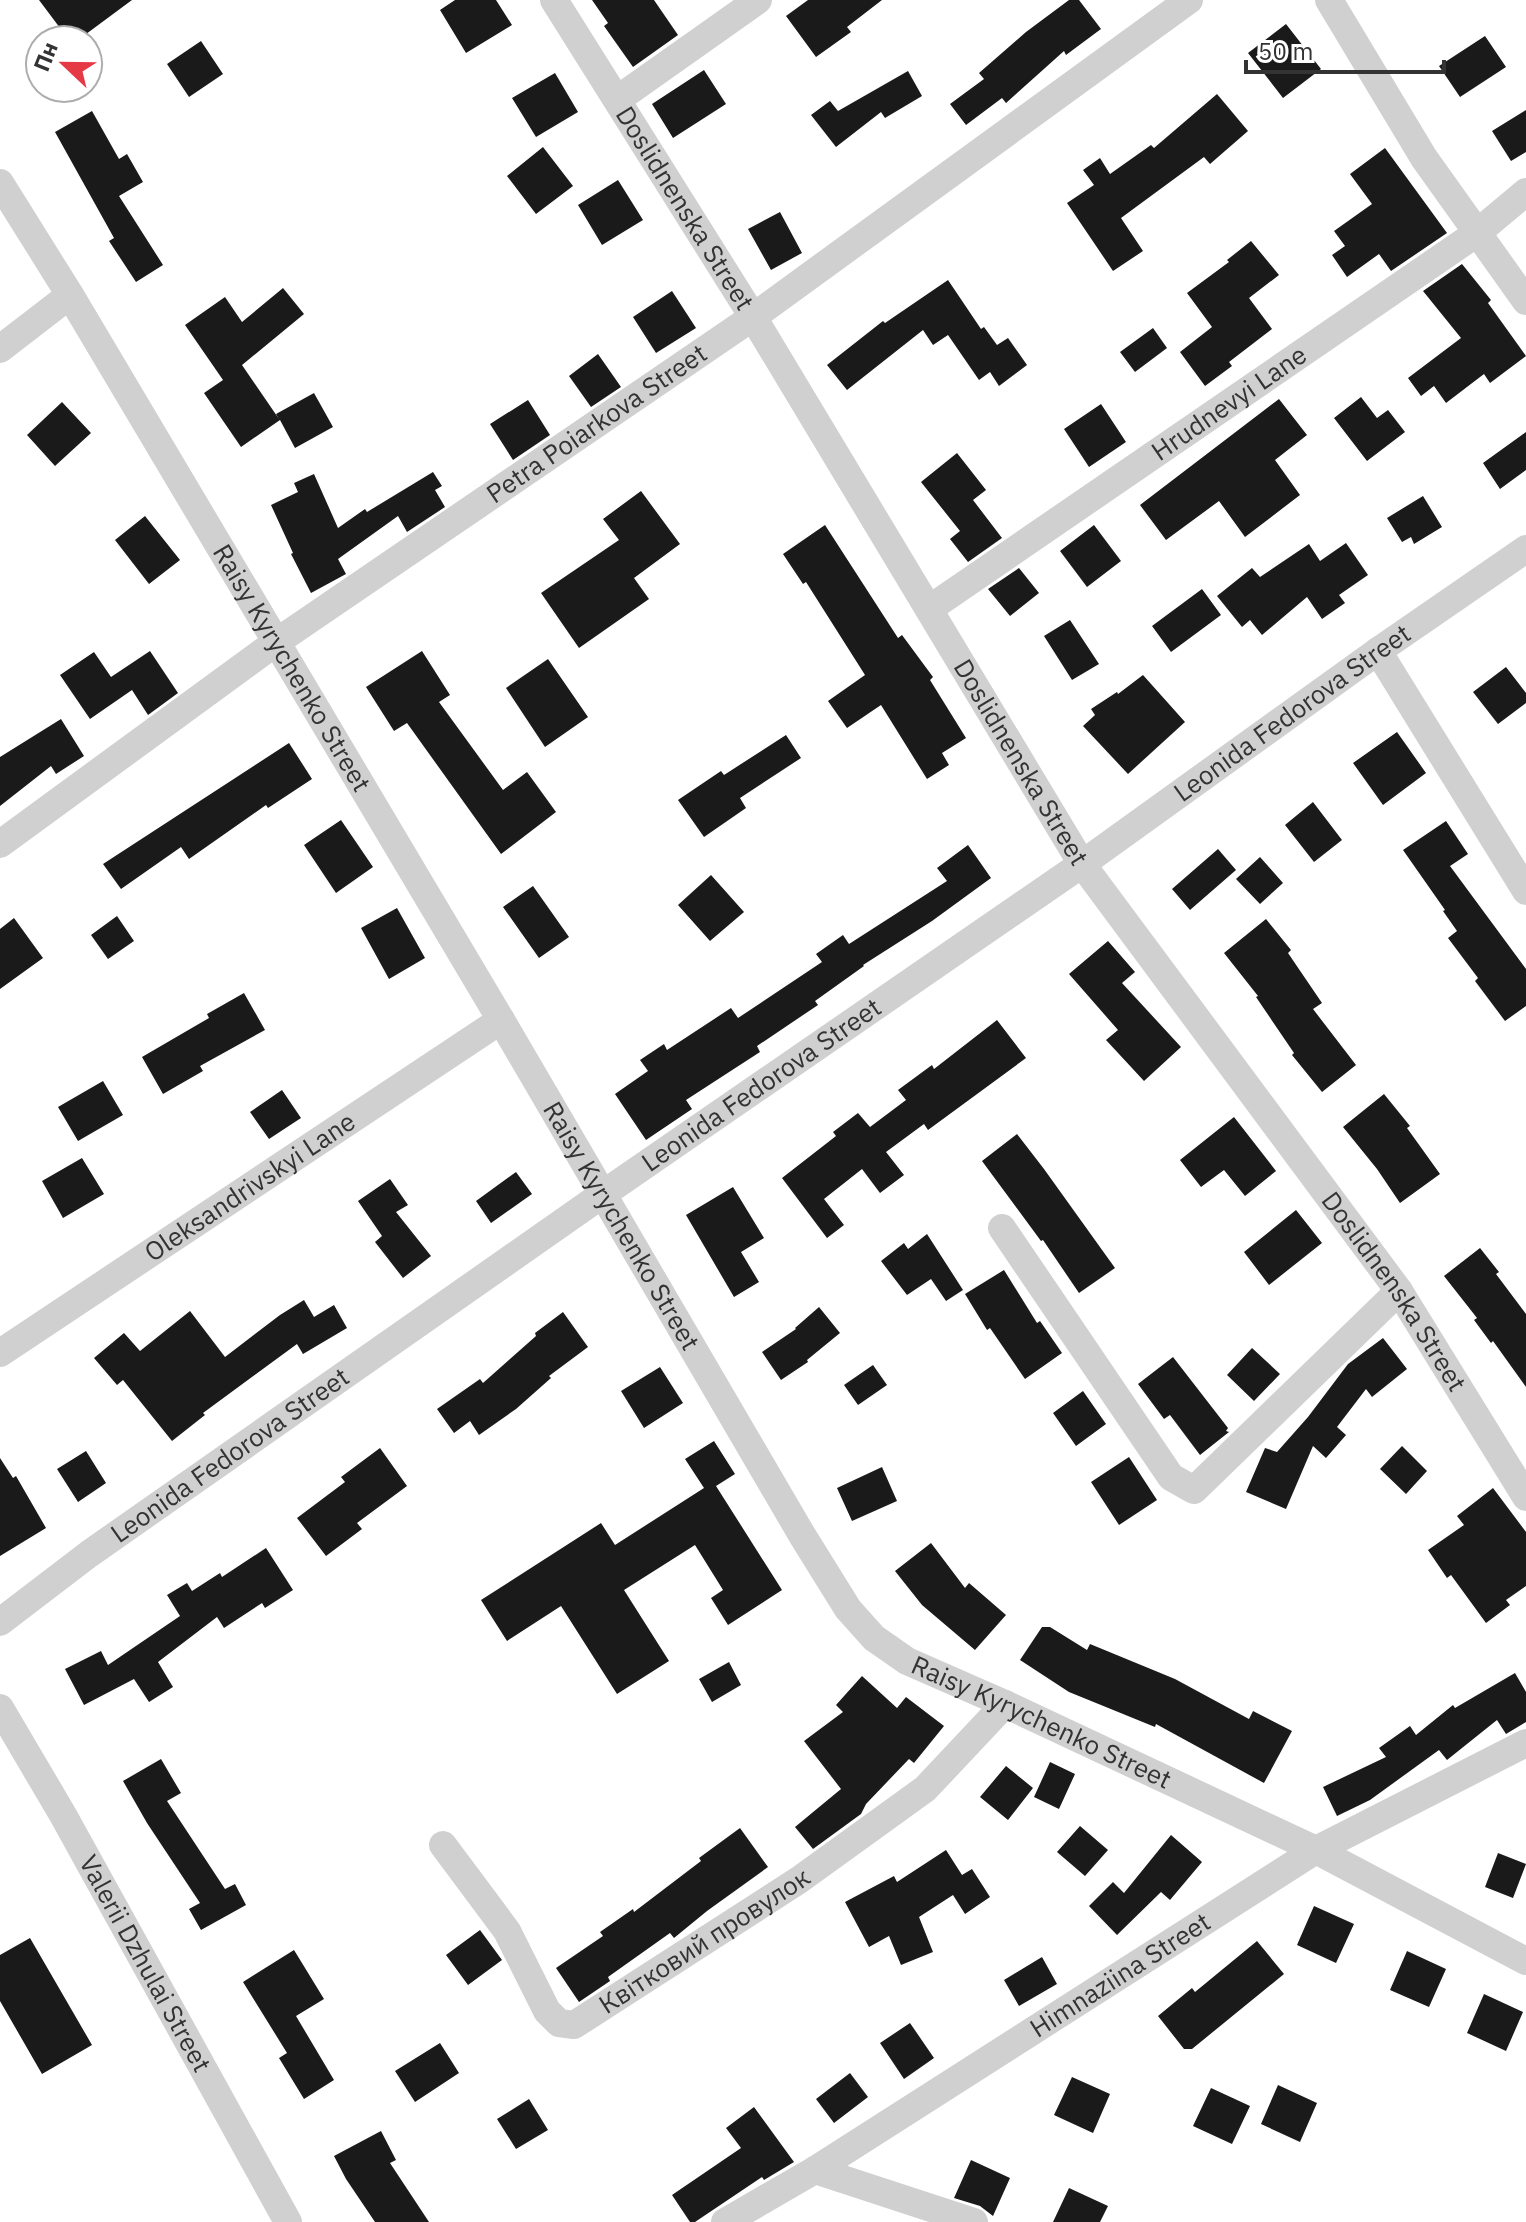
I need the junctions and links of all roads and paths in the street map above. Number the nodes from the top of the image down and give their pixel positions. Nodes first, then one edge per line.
1 (554, 0) edge
2 (758, 0) edge
3 (1189, 0) edge
4 (1329, 0) edge
5 (618, 99) junction
6 (0, 183) edge
7 (1526, 192) edge
8 (1477, 233) junction
9 (70, 295) junction
10 (1526, 301) edge
11 (753, 317) junction
12 (0, 349) edge
13 (1526, 549) edge
14 (929, 609) junction
15 (275, 643) junction
16 (1378, 651) junction
17 (0, 844) edge
18 (1082, 864) junction
19 (1526, 891) edge
20 (501, 1020) junction
21 (603, 1194) junction
22 (1002, 1228) dead end
23 (1399, 1291) junction
24 (0, 1353) edge
25 (1526, 1497) edge
26 (0, 1622) edge
27 (1005, 1704) junction
28 (0, 1708) edge
29 (1526, 1743) edge
30 (443, 1845) dead end
31 (1316, 1850) junction
32 (1526, 1961) edge
33 (815, 2170) junction
34 (288, 2222) edge
35 (725, 2222) edge
36 (974, 2222) edge

1 - 5 street, Doslidnenska Street
2 - 5 street
3 - 11 street, Petra Poiarkova Street
4 - 8 street
5 - 11 street, Doslidnenska Street
6 - 9 street, Raisy Kyrychenko Street
7 - 8 street, Hrudnevyi Lane
8 - 10 street
8 - 14 street, Hrudnevyi Lane
9 - 12 street
9 - 15 street, Raisy Kyrychenko Street
11 - 14 street, Doslidnenska Street
11 - 15 street, Petra Poiarkova Street
13 - 16 street, Leonida Fedorova Street
14 - 18 street, Doslidnenska Street
15 - 17 street, Petra Poiarkova Street
15 - 20 street, Raisy Kyrychenko Street
16 - 18 street, Leonida Fedorova Street
16 - 19 street
18 - 21 street, Leonida Fedorova Street
18 - 23 street, Doslidnenska Street
20 - 21 street, Raisy Kyrychenko Street
20 - 24 street, Oleksandrivskyi Lane
21 - 26 street, Leonida Fedorova Street
21 - 27 street, Raisy Kyrychenko Street
22 - 23 street
23 - 25 street, Doslidnenska Street
27 - 30 street, Квітковий провулок
27 - 31 street, Raisy Kyrychenko Street
28 - 34 street, Valerii Dzhulai Street
29 - 31 street, Himnaziina Street
31 - 32 street, Raisy Kyrychenko Street
31 - 33 street, Himnaziina Street
33 - 35 street, Himnaziina Street
33 - 36 street

